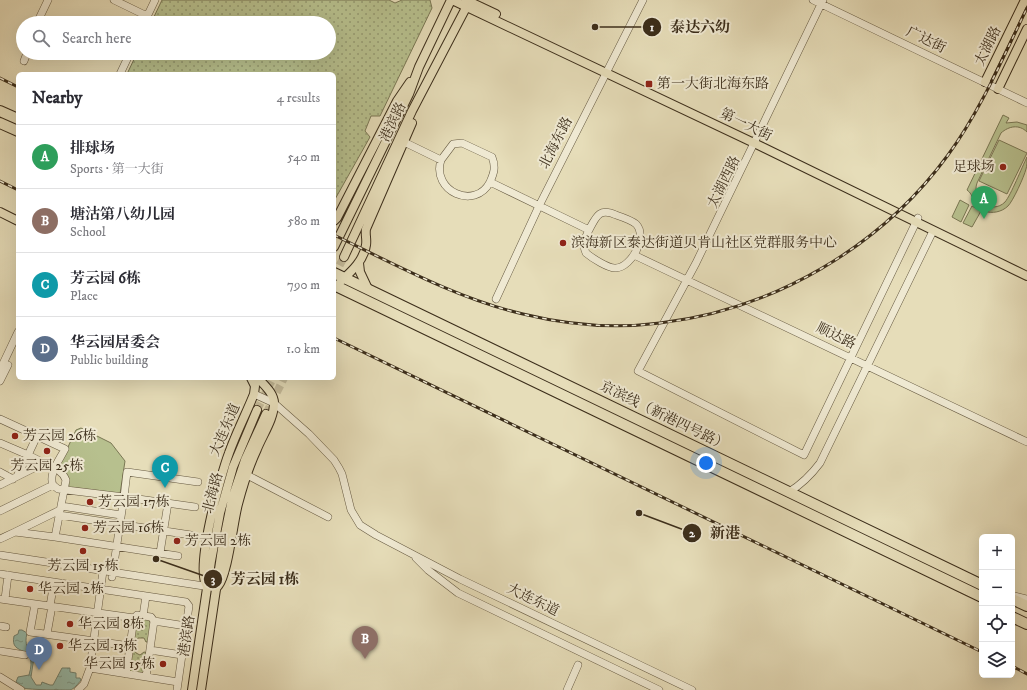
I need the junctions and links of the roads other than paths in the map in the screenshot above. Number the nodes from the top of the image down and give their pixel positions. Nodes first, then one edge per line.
1 (48, 0) edge
2 (53, 0) edge
3 (114, 0) edge
4 (155, 0) edge
5 (452, 0) edge
6 (643, 0) edge
7 (813, 0) edge
8 (1024, 0) edge
9 (468, 2) edge
10 (824, 2) edge
11 (40, 16) edge
12 (45, 16) edge
13 (140, 16) edge
14 (148, 16) edge
15 (1027, 28) edge
16 (127, 60) edge
17 (419, 67) junction
18 (608, 70) junction
19 (121, 72) edge
20 (432, 75) junction
21 (984, 82) junction
22 (998, 89) junction
23 (1027, 103) edge
24 (0, 111) edge
25 (16, 118) edge
26 (0, 122) edge
27 (16, 130) edge
28 (404, 142) junction
29 (756, 142) junction
30 (441, 160) junction
31 (490, 182) junction
32 (539, 206) junction
33 (0, 212) edge
34 (0, 217) edge
35 (336, 219) edge
36 (16, 220) edge
37 (917, 220) junction
38 (16, 225) edge
39 (589, 230) junction
40 (933, 230) junction
41 (336, 243) edge
42 (635, 253) junction
43 (344, 256) tunnel mouth
44 (359, 263) junction
45 (1027, 271) edge
46 (336, 274) edge
47 (1027, 276) edge
48 (345, 278) junction
49 (689, 279) junction
50 (336, 284) edge
51 (336, 285) edge
52 (368, 289) junction
53 (496, 299) dead end
54 (16, 336) edge
55 (16, 347) edge
56 (852, 357) junction
57 (868, 364) junction
58 (0, 370) edge
59 (252, 380) edge
60 (260, 380) edge
61 (0, 381) edge
62 (255, 392) junction
63 (274, 401) junction
64 (258, 410) tunnel mouth
65 (266, 414) tunnel mouth
66 (0, 419) edge
67 (37, 436) junction
68 (1027, 441) edge
69 (0, 443) edge
70 (28, 455) junction
71 (44, 463) junction
72 (56, 468) junction
73 (0, 472) edge
74 (247, 475) junction
75 (15, 477) junction
76 (198, 482) dead end
77 (0, 485) edge
78 (53, 485) junction
79 (63, 489) junction
80 (789, 492) junction
81 (124, 497) junction
82 (168, 503) junction
83 (195, 507) dead end
84 (60, 510) junction
85 (0, 511) edge
86 (121, 515) junction
87 (328, 517) dead end
88 (120, 524) junction
89 (164, 530) junction
90 (15, 532) junction
91 (191, 535) dead end
92 (55, 537) junction
93 (0, 539) edge
94 (116, 547) junction
95 (160, 553) junction
96 (410, 553) junction
97 (0, 556) edge
98 (178, 556) dead end
99 (0, 559) edge
100 (113, 571) junction
101 (103, 573) junction
102 (0, 574) edge
103 (8, 575) junction
104 (54, 582) junction
105 (979, 584) edge
106 (101, 587) junction
107 (207, 589) junction
108 (216, 590) junction
109 (146, 596) junction
110 (979, 596) edge
111 (1015, 597) edge
112 (1015, 598) edge
113 (2, 599) edge
114 (1027, 600) edge
115 (35, 604) junction
116 (51, 606) junction
117 (1027, 606) edge
118 (1015, 612) edge
119 (97, 613) junction
120 (143, 616) junction
121 (134, 618) junction
122 (1015, 618) edge
123 (1027, 618) edge
124 (154, 621) junction
125 (1027, 624) edge
126 (186, 626) junction
127 (47, 634) junction
128 (93, 641) junction
129 (130, 646) junction
130 (150, 650) junction
131 (0, 651) edge
132 (25, 655) dead end
133 (182, 655) junction
134 (578, 665) dead end
135 (90, 668) junction
136 (126, 674) junction
137 (0, 677) edge
138 (146, 677) junction
139 (178, 682) junction
140 (21, 690) edge
141 (80, 690) edge
142 (177, 690) edge
143 (192, 690) edge
144 (200, 690) edge
145 (567, 690) edge
146 (659, 690) edge
147 (692, 690) edge

1 - 11 street
2 - 12 street
3 - 13 street
4 - 14 street
5 - 9 main road, 第一大街
5 - 17 main road
6 - 18 street, 北海东路
7 - 10 street, 广达街
8 - 21 main road, 太湖路
9 - 18 main road, 第一大街
9 - 20 main road, 港滨路
10 - 21 street, 广达街
10 - 29 street, 太湖西路
15 - 22 main road, 太湖路
16 - 19 street
17 - 35 main road
17 - 41 main road
18 - 29 main road, 第一大街
18 - 32 street, 北海东路
20 - 28 main road
20 - 43 main road, 港滨路
21 - 22 street, 广达街
22 - 23 street, 广达街
24 - 25 highway
26 - 27 highway
28 - 30 street
28 - 44 main road
29 - 37 main road, 第一大街
29 - 49 street, 太湖西路
30 - 31 street
30 - 31 street
31 - 32 street
32 - 39 street
32 - 53 street, 北海东路
33 - 36 main road
34 - 38 main road
37 - 40 main road, 第一大街
37 - 45 main road, 第一大街
37 - 56 street
39 - 42 street
39 - 42 street
40 - 47 main road, 第一大街
40 - 57 street
42 - 49 street, 顺达路
44 - 48 main road
44 - 52 main road
46 - 48 highway, 京滨线（新港四号路）
48 - 50 main road
48 - 52 highway, 京滨线（新港四号路）
49 - 56 street, 顺达路
49 - 56 street, 太湖西路
51 - 110 highway, 京滨线（新港四号路）
52 - 80 highway, 京滨线（新港四号路）
54 - 58 street
55 - 61 street
56 - 57 street, 顺达路
57 - 68 street, 顺达路
57 - 80 street
59 - 62 main road, 大连东道
60 - 63 main road
62 - 63 street, 大连东道
62 - 107 main road, 大连东道
63 - 74 main road
63 - 96 street, 大连东道
64 - 107 main road, 北海路
65 - 108 main road, 北海路
66 - 67 street
67 - 70 street
67 - 72 street
69 - 70 street
70 - 71 street
70 - 75 street
71 - 72 street
71 - 75 street
72 - 78 street
72 - 79 street
73 - 75 street
74 - 87 street
74 - 108 main road
75 - 77 street
76 - 81 street
78 - 79 street
78 - 85 street
79 - 81 street
79 - 84 street
80 - 105 highway, 京滨线（新港四号路）
81 - 82 street
81 - 86 street
82 - 83 street
82 - 89 street
84 - 86 street
84 - 88 street
84 - 90 street
84 - 92 street
86 - 88 street
88 - 89 street
88 - 94 street
89 - 91 street
89 - 95 street
90 - 92 street
90 - 93 street
92 - 94 street
94 - 95 street
94 - 100 street
95 - 98 street
96 - 146 street
96 - 147 street, 大连东道
97 - 101 street
99 - 101 street
100 - 101 street
100 - 107 street
101 - 106 street
102 - 103 street
103 - 104 street
103 - 113 street
104 - 106 street
104 - 116 street
106 - 109 street
106 - 119 street
107 - 108 street
107 - 143 main road, 港滨路
108 - 144 main road, 港滨路
109 - 120 street
109 - 126 street
111 - 114 highway
112 - 117 highway
113 - 115 street
115 - 116 street
115 - 127 street
116 - 119 street
116 - 127 street
118 - 123 highway
119 - 121 street
119 - 128 street
120 - 121 street
120 - 124 street
121 - 129 street
122 - 125 highway
124 - 126 street
124 - 130 street
126 - 133 street
127 - 128 street
128 - 129 street
128 - 135 street
129 - 136 street
130 - 133 street
130 - 138 street
131 - 132 street
133 - 139 street
134 - 145 street
135 - 136 street
135 - 141 street
136 - 138 street
137 - 140 street
138 - 139 street
139 - 142 street

